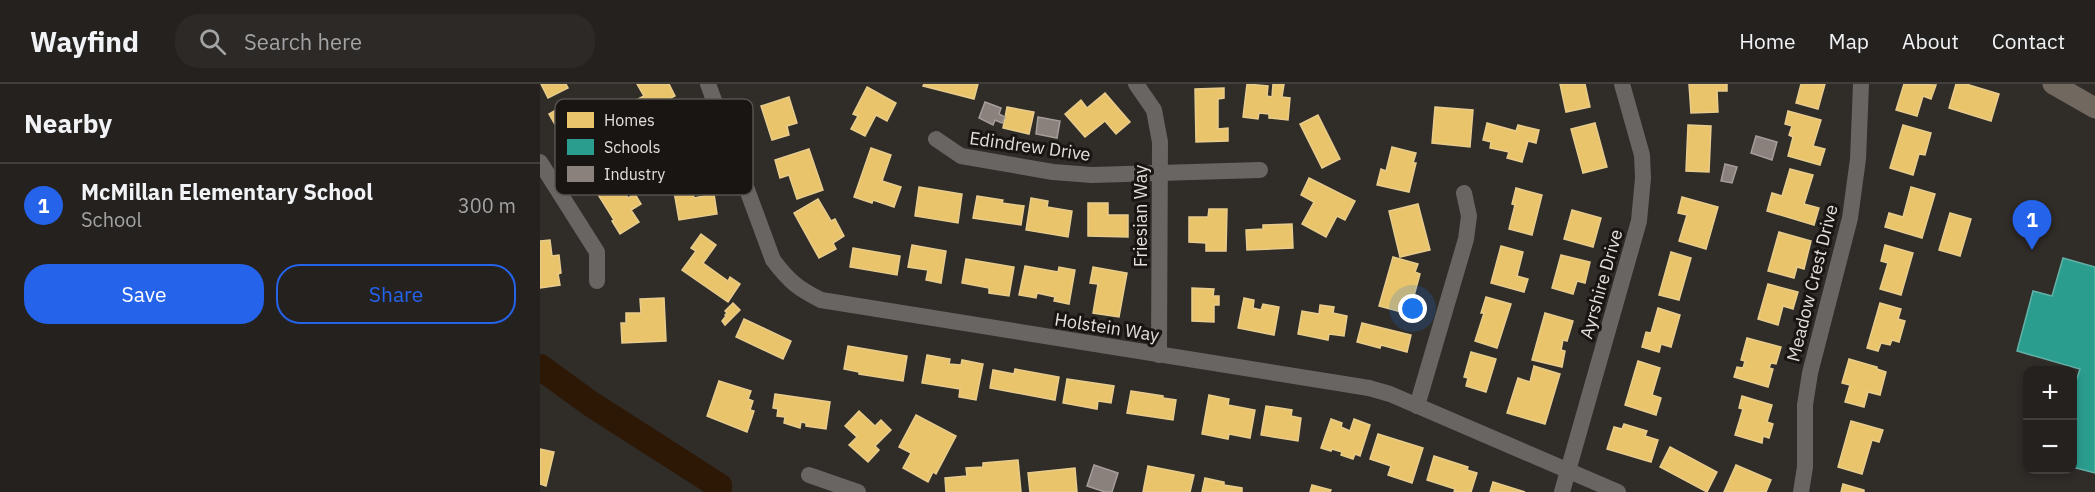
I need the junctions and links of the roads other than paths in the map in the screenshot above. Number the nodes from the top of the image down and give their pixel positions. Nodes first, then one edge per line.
1 (708, 84) edge
2 (1136, 84) edge
3 (1622, 84) edge
4 (1861, 84) edge
5 (2053, 84) edge
6 (715, 99) edge
7 (2095, 108) edge
8 (936, 139) dead end
9 (540, 162) edge
10 (1260, 170) dead end
11 (1160, 172) junction
12 (555, 186) edge
13 (1464, 193) dead end
14 (561, 195) edge
15 (750, 195) edge
16 (597, 281) dead end
17 (1159, 355) junction
18 (1417, 406) junction
19 (1568, 471) junction
20 (809, 474) dead end
21 (858, 492) edge
22 (1562, 492) edge
23 (1618, 492) edge
24 (1801, 492) edge

1 - 6 street, Holstein Way
2 - 11 street, Friesian Way
3 - 19 street, Ayrshire Drive
4 - 24 street, Meadow Crest Drive
5 - 7 main road
8 - 11 street, Edindrew Drive
9 - 12 street
10 - 11 street, Edindrew Drive
11 - 17 street, Friesian Way
13 - 18 street
14 - 16 street
15 - 17 street, Holstein Way
17 - 18 street, Holstein Way
18 - 19 street, Holstein Way
19 - 22 street, Ayrshire Drive
19 - 23 street, Holstein Way
20 - 21 street

